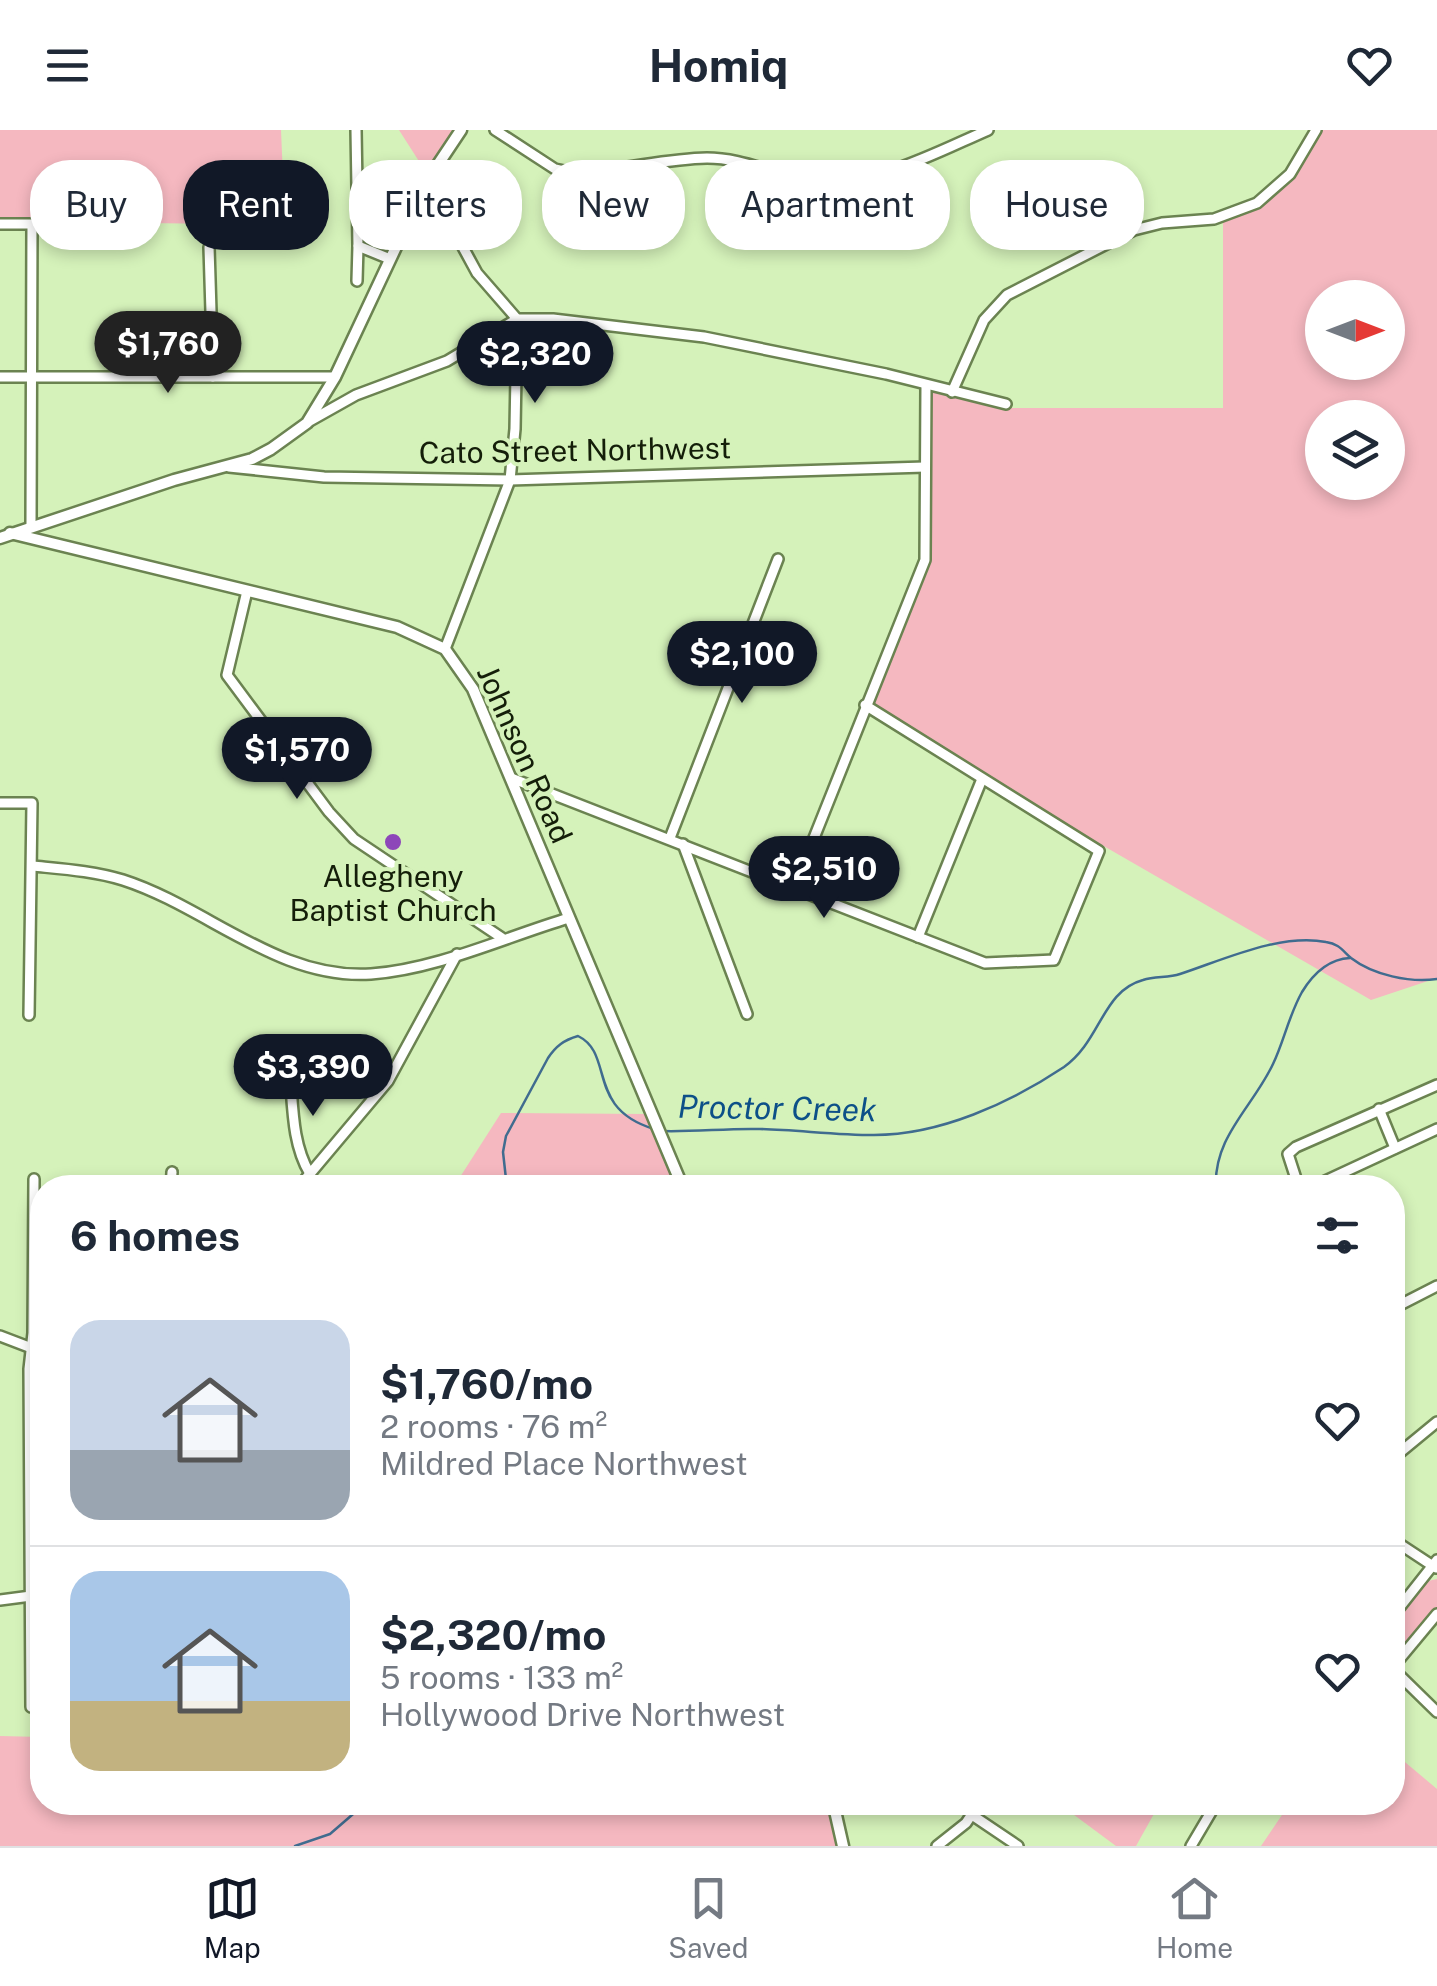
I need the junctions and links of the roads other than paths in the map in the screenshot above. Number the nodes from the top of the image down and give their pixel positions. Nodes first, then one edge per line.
1 (356, 130) edge
2 (461, 130) edge
3 (495, 130) edge
4 (988, 130) edge
5 (1316, 130) edge
6 (357, 160) edge
7 (442, 160) edge
8 (0, 224) edge
9 (209, 250) edge
10 (358, 250) edge
11 (368, 250) edge
12 (394, 250) edge
13 (465, 250) edge
14 (390, 259) junction
15 (357, 281) dead end
16 (517, 319) junction
17 (30, 376) junction
18 (0, 377) edge
19 (213, 377) junction
20 (335, 377) junction
21 (926, 386) junction
22 (952, 392) junction
23 (1006, 404) dead end
24 (307, 423) junction
25 (226, 467) junction
26 (925, 467) junction
27 (510, 480) junction
28 (31, 526) junction
29 (5, 535) edge
30 (778, 559) dead end
31 (248, 590) junction
32 (444, 649) junction
33 (865, 706) junction
34 (510, 778) junction
35 (982, 780) junction
36 (0, 803) edge
37 (670, 838) junction
38 (683, 844) junction
39 (33, 866) junction
40 (794, 888) junction
41 (569, 918) junction
42 (918, 937) junction
43 (502, 938) junction
44 (457, 954) junction
45 (747, 1014) dead end
46 (29, 1015) dead end
47 (290, 1072) dead end
48 (1437, 1085) edge
49 (1379, 1109) junction
50 (1437, 1129) edge
51 (1395, 1148) junction
52 (172, 1172) dead end
53 (310, 1174) joint
54 (172, 1175) edge
55 (678, 1175) edge
56 (1295, 1175) edge
57 (1338, 1175) edge
58 (1437, 1286) edge
59 (1405, 1302) edge
60 (0, 1336) edge
61 (30, 1348) edge
62 (30, 1368) edge
63 (1437, 1422) edge
64 (1405, 1448) edge
65 (30, 1483) edge
66 (1405, 1547) edge
67 (1435, 1565) edge
68 (30, 1596) edge
69 (0, 1600) edge
70 (1405, 1601) edge
71 (1437, 1614) edge
72 (1405, 1652) edge
73 (1405, 1681) edge
74 (1437, 1712) edge
75 (836, 1815) edge
76 (972, 1815) joint
77 (1209, 1815) edge
78 (843, 1846) edge
79 (936, 1846) edge
80 (1018, 1846) edge
81 (1191, 1846) edge

1 - 6 street
2 - 7 street
3 - 4 street
5 - 22 street
8 - 17 street
9 - 19 street
10 - 15 street
11 - 14 street
12 - 14 street
13 - 16 street
14 - 20 street
16 - 21 street
16 - 24 street
16 - 27 street
17 - 18 street
17 - 19 street
17 - 28 street
19 - 20 street
20 - 24 street
21 - 22 street
21 - 26 street
22 - 23 street
24 - 25 street
25 - 27 street, Cato Street Northwest
25 - 28 street
26 - 27 street, Cato Street Northwest
26 - 33 street
27 - 32 street
28 - 29 street
29 - 31 street, Johnson Road
30 - 37 street
31 - 32 street, Johnson Road
31 - 43 street
32 - 34 street, Johnson Road
33 - 35 street
33 - 40 street
34 - 37 street
34 - 41 street, Johnson Road
35 - 42 street
35 - 42 street
36 - 39 street
37 - 38 street
38 - 40 street
38 - 45 street
39 - 44 street
39 - 46 street
40 - 42 street
41 - 43 street
41 - 55 street, Johnson Road
43 - 44 street
44 - 53 street
47 - 53 street
48 - 49 street
49 - 51 street
49 - 56 street
50 - 51 street
51 - 57 street
52 - 54 street
58 - 59 street
60 - 61 street
62 - 65 street
63 - 64 street
66 - 67 street
67 - 70 street
68 - 69 street
71 - 72 street
73 - 74 street
75 - 78 street
76 - 79 street
76 - 80 street
77 - 81 street

